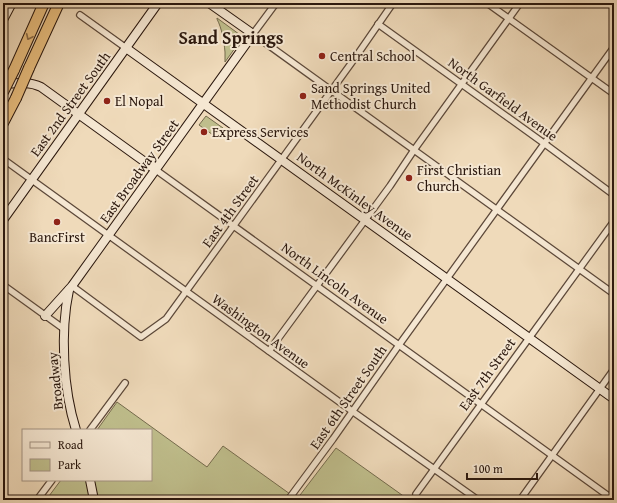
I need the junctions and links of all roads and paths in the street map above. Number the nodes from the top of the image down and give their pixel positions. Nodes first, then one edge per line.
1 (12, 3) edge
2 (44, 3) edge
3 (59, 3) edge
4 (158, 3) edge
5 (209, 3) edge
6 (276, 3) edge
7 (393, 3) edge
8 (487, 3) edge
9 (520, 3) edge
10 (80, 15) dead end
11 (509, 19) junction
12 (3, 20) edge
13 (378, 24) junction
14 (253, 34) junction
15 (614, 47) edge
16 (126, 48) junction
17 (592, 78) junction
18 (3, 84) edge
19 (461, 84) junction
20 (331, 91) junction
21 (3, 92) edge
22 (614, 94) edge
23 (203, 104) junction
24 (78, 114) junction
25 (3, 123) edge
26 (545, 144) junction
27 (414, 150) junction
28 (3, 159) edge
29 (282, 160) junction
30 (156, 170) junction
31 (31, 180) junction
32 (614, 195) edge
33 (497, 209) junction
34 (3, 220) edge
35 (365, 220) junction
36 (614, 220) edge
37 (234, 226) junction
38 (109, 235) junction
39 (579, 268) junction
40 (447, 279) junction
41 (3, 285) edge
42 (317, 286) junction
43 (70, 288) junction
44 (186, 292) junction
45 (614, 294) edge
46 (45, 316) junction
47 (64, 329) junction
48 (528, 338) junction
49 (399, 345) junction
50 (269, 351) junction
51 (614, 369) edge
52 (125, 383) dead end
53 (600, 389) junction
54 (614, 399) edge
55 (481, 404) junction
56 (352, 411) junction
57 (76, 429) edge
58 (91, 429) edge
59 (552, 455) junction
60 (434, 469) junction
61 (51, 481) edge
62 (90, 481) edge
63 (416, 494) dead end
64 (37, 500) edge
65 (94, 500) edge
66 (288, 500) edge
67 (478, 500) edge
68 (520, 500) edge
69 (614, 500) edge

1 - 12 main road
2 -> 21 highway, bridge
3 - 25 highway, bridge
4 - 16 main road, East 2nd Street South
5 - 14 main road
6 - 14 street
7 - 13 street, East 4th Street
8 - 11 street
9 - 11 street
10 - 16 street, North McKinley Avenue
11 - 17 street
11 - 19 street
13 - 19 street, North Garfield Avenue
13 - 20 street, East 4th Street
14 - 20 street
14 - 23 main road, East Broadway Street
15 - 17 street, East 6th Street South
16 - 23 main road, North McKinley Avenue
16 - 24 main road, East 2nd Street South
17 - 22 street
17 - 26 street, East 6th Street South
18 - 24 main road, North Lincoln Avenue
19 - 26 street, North Garfield Avenue
19 - 27 street
20 - 27 street
20 - 29 street, East 4th Street
23 - 29 main road, North McKinley Avenue
23 - 30 main road, East Broadway Street
24 - 30 main road, North Lincoln Avenue
24 - 31 main road, East 2nd Street South
26 - 32 street, North Garfield Avenue
26 - 33 street, East 6th Street South
27 - 33 street
27 - 35 street
28 - 31 street, Washington Avenue
29 - 35 main road, North McKinley Avenue
29 - 37 street, East 4th Street
30 - 37 street, North Lincoln Avenue
30 - 38 main road, East Broadway Street
31 - 34 main road, East 2nd Street South
31 - 38 street, Washington Avenue
33 - 39 street
33 - 40 street, East 6th Street South
35 - 40 main road, North McKinley Avenue
35 - 42 street
36 - 39 street, East 7th Street
37 - 42 street, North Lincoln Avenue
37 - 44 street, East 4th Street
38 - 43 main road, East Broadway Street
38 - 44 street, Washington Avenue
39 - 45 street
39 - 48 street, East 7th Street
40 - 48 main road, North McKinley Avenue
40 - 49 street, East 6th Street South
41 - 46 street
42 - 49 street, North Lincoln Avenue
42 - 50 street
43 - 44 street, East 4th Street
43 - 46 main road
43 - 47 main road, East Broadway Street
44 - 50 street, Washington Avenue
46 - 47 street
47 - 57 main road, Broadway
48 - 53 main road, North McKinley Avenue
48 - 55 street, East 7th Street
49 - 55 street, North Lincoln Avenue
49 - 56 street, East 6th Street South
50 - 56 street, Washington Avenue
51 - 53 street
52 - 58 street
53 - 54 main road, North McKinley Avenue
53 - 59 street
55 - 59 street, North Lincoln Avenue
55 - 60 street, East 7th Street
56 - 60 street, Washington Avenue
56 - 66 street, East 6th Street South
59 - 68 street
59 - 69 street, North Lincoln Avenue
60 - 63 street, East 7th Street
60 - 67 street, Washington Avenue
61 - 64 street
62 - 65 main road

